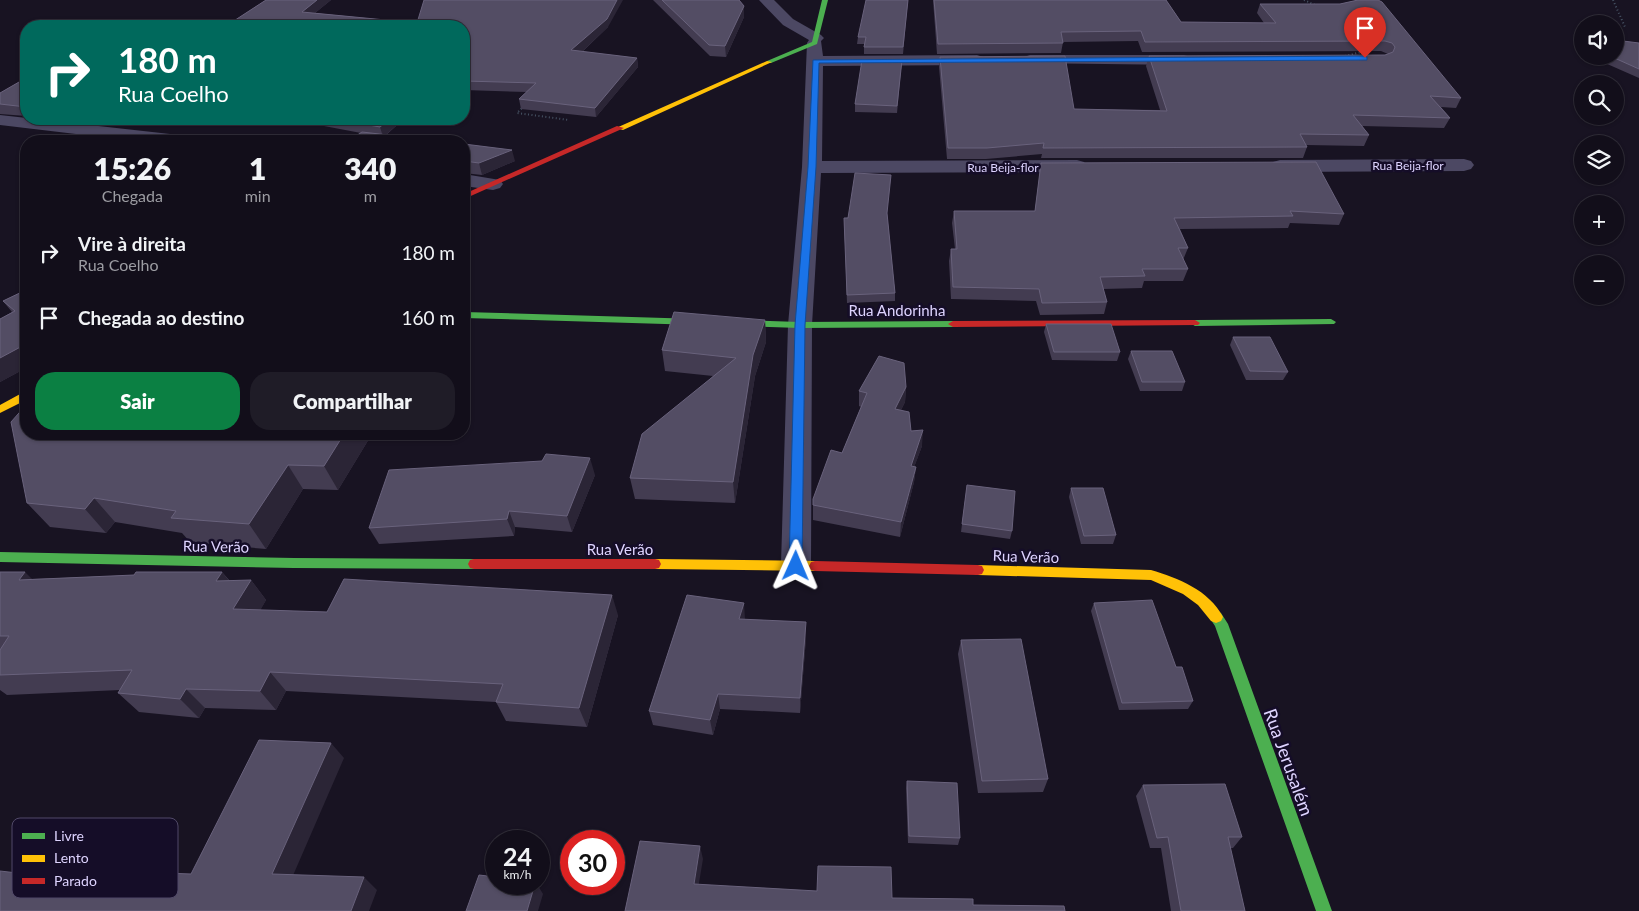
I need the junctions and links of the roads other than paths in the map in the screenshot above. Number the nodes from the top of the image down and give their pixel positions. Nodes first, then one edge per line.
1 (766, 0) edge
2 (825, 0) edge
3 (815, 48) junction
4 (994, 60) edge
5 (1014, 60) edge
6 (1202, 60) edge
7 (0, 120) edge
8 (20, 122) edge
9 (43, 125) edge
10 (128, 135) edge
11 (1464, 165) dead end
12 (1098, 166) edge
13 (1266, 166) edge
14 (812, 167) junction
15 (470, 181) edge
16 (493, 184) junction
17 (470, 194) edge
18 (470, 315) edge
19 (1331, 322) dead end
20 (800, 325) junction
21 (20, 399) edge
22 (0, 409) edge
23 (0, 556) edge
24 (796, 566) junction
25 (1221, 624) joint
26 (1324, 911) edge

1 - 3 street
2 - 3 street
3 - 4 street
3 - 14 street
3 - 16 street
5 - 6 street
7 - 8 street
9 - 10 street
11 - 13 street, Rua Beija-flor
12 - 14 street, Rua Beija-flor
14 - 20 street
15 - 16 street
16 - 17 street
18 - 20 street, Rua Andorinha
19 - 20 street, Rua Andorinha
20 - 24 street
21 - 22 street
23 - 24 street, Rua Verão
24 - 25 street, Rua Verão
25 - 26 street, Rua Jerusalém

